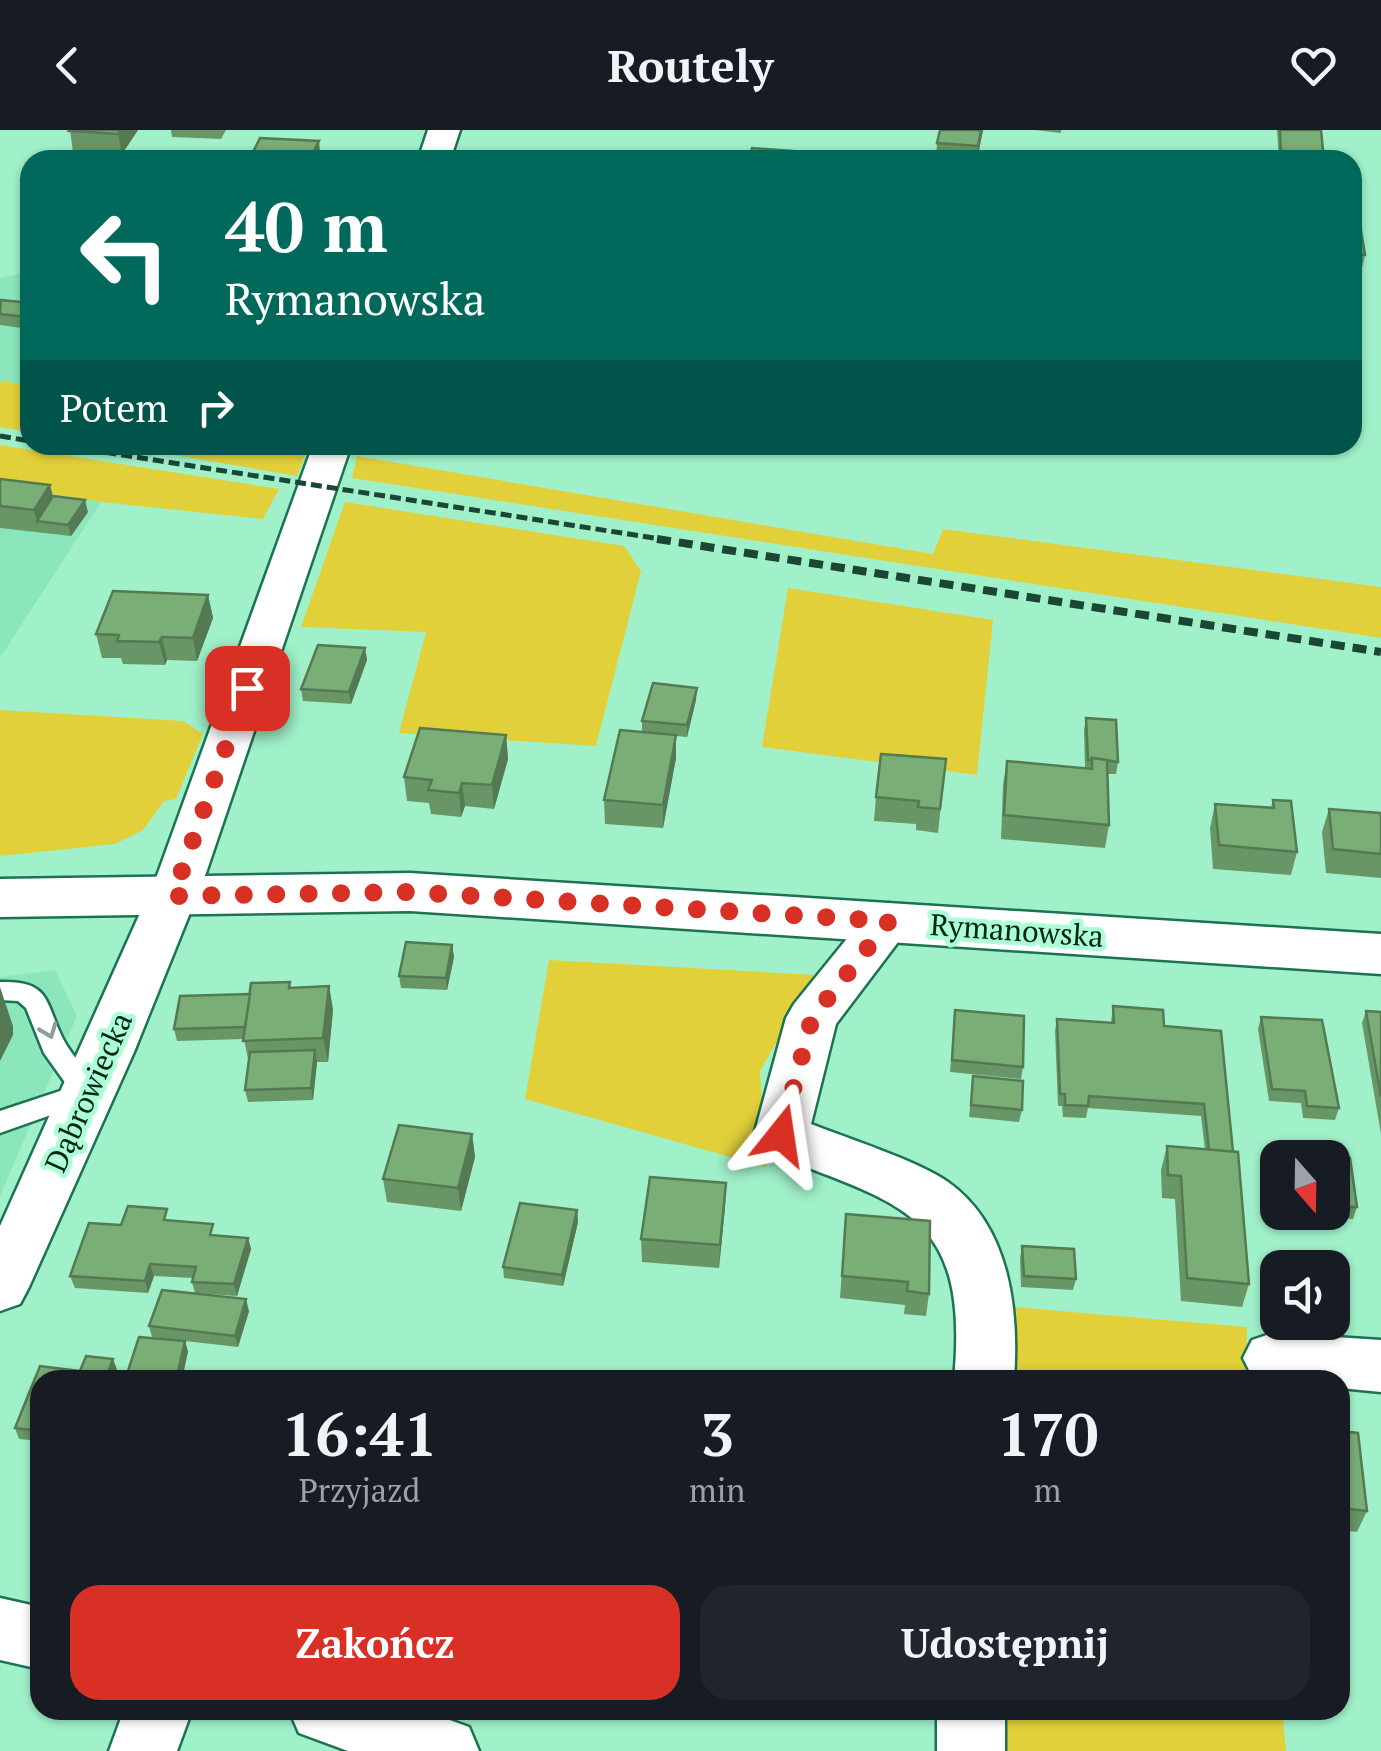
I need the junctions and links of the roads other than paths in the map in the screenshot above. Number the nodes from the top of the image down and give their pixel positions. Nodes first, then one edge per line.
1 (328, 455) edge
2 (173, 896) junction
3 (0, 898) edge
4 (889, 921) junction
5 (0, 926) edge
6 (1381, 954) edge
7 (0, 991) edge
8 (87, 1092) junction
9 (0, 1122) edge
10 (0, 1287) edge
11 (1273, 1358) dead end
12 (1381, 1366) edge
13 (985, 1370) edge
14 (0, 1628) edge
15 (30, 1636) edge
16 (154, 1720) edge
17 (353, 1720) edge
18 (971, 1720) edge
19 (143, 1751) edge
20 (444, 1751) edge
21 (971, 1751) edge

1 - 2 street, Dąbrowiecka
2 - 3 main road, Rymanowska
2 - 4 main road, Rymanowska
2 - 5 main road, Rymanowska
2 - 8 street, Dąbrowiecka
4 - 6 main road, Rymanowska
4 - 13 street
7 -> 8 lane
8 - 9 lane
8 - 10 street, Dąbrowiecka
11 - 12 street
14 - 15 street
16 - 19 street
17 - 20 street
18 - 21 street

